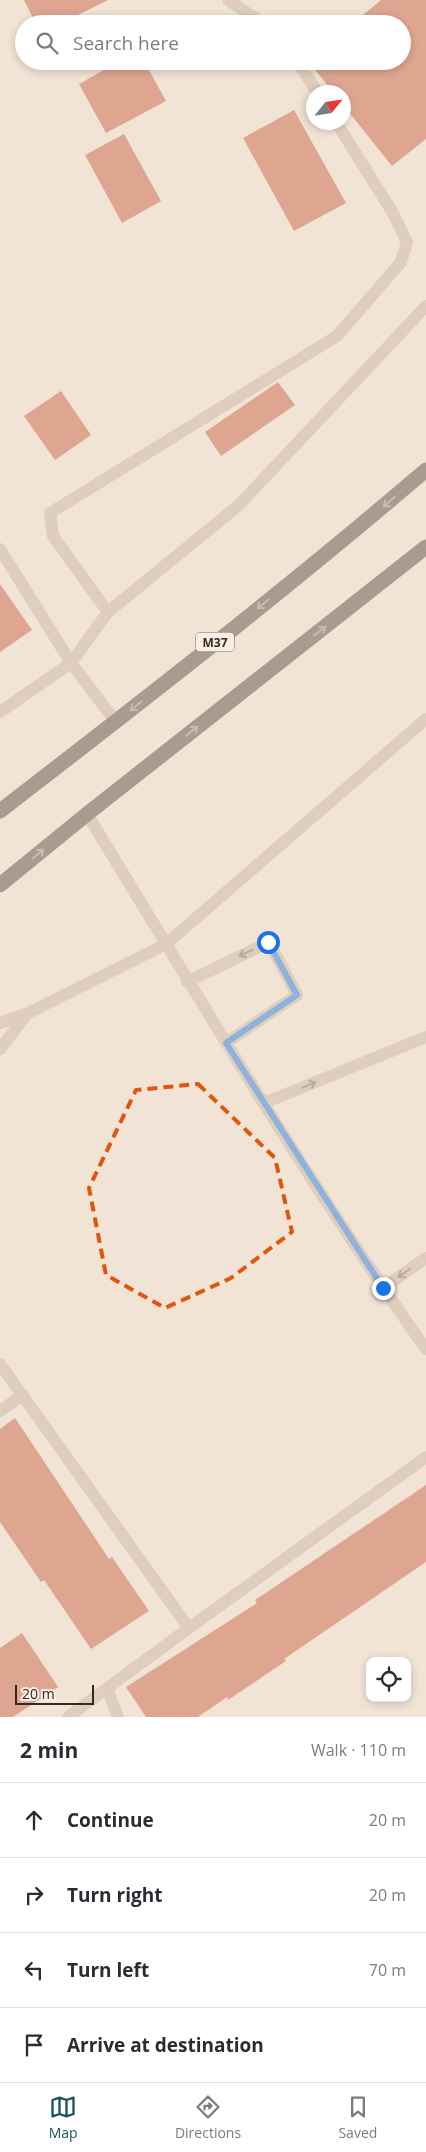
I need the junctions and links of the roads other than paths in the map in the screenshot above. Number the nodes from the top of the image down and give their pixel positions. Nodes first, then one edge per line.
1 (228, 0) edge
2 (250, 15) edge
3 (304, 70) edge
4 (313, 85) edge
5 (341, 130) edge
6 (426, 306) edge
7 (426, 470) edge
8 (426, 547) edge
9 (0, 549) edge
10 (108, 612) junction
11 (71, 663) junction
12 (0, 712) edge
13 (426, 719) edge
14 (116, 722) junction
15 (0, 811) edge
16 (87, 814) junction
17 (0, 885) edge
18 (166, 944) junction
19 (187, 982) junction
20 (28, 1013) junction
21 (0, 1023) edge
22 (426, 1037) edge
23 (226, 1043) junction
24 (0, 1049) edge
25 (264, 1103) junction
26 (426, 1258) edge
27 (383, 1288) junction
28 (426, 1349) edge
29 (0, 1364) edge
30 (23, 1395) junction
31 (0, 1411) edge
32 (426, 1457) edge
33 (189, 1628) junction
34 (107, 1688) junction
35 (68, 1717) edge
36 (118, 1717) edge

1 - 2 street
3 - 4 street
5 - 10 street
6 - 10 street
7 -> 14 highway, M37
16 -> 8 highway
9 - 11 street
10 - 11 street
11 - 12 street
11 - 14 street
13 - 18 street
14 - 15 highway, M37
17 -> 16 highway
16 - 18 street
18 - 19 street
18 - 20 street
19 - 23 street
23 -> 19 street
20 - 21 street
20 - 24 street
25 -> 22 street
23 - 25 street
25 - 27 street
26 -> 27 street
27 - 28 street
29 - 30 street
30 - 31 street
30 - 33 street
32 - 33 street
33 - 34 street
34 - 35 street
34 - 36 street

